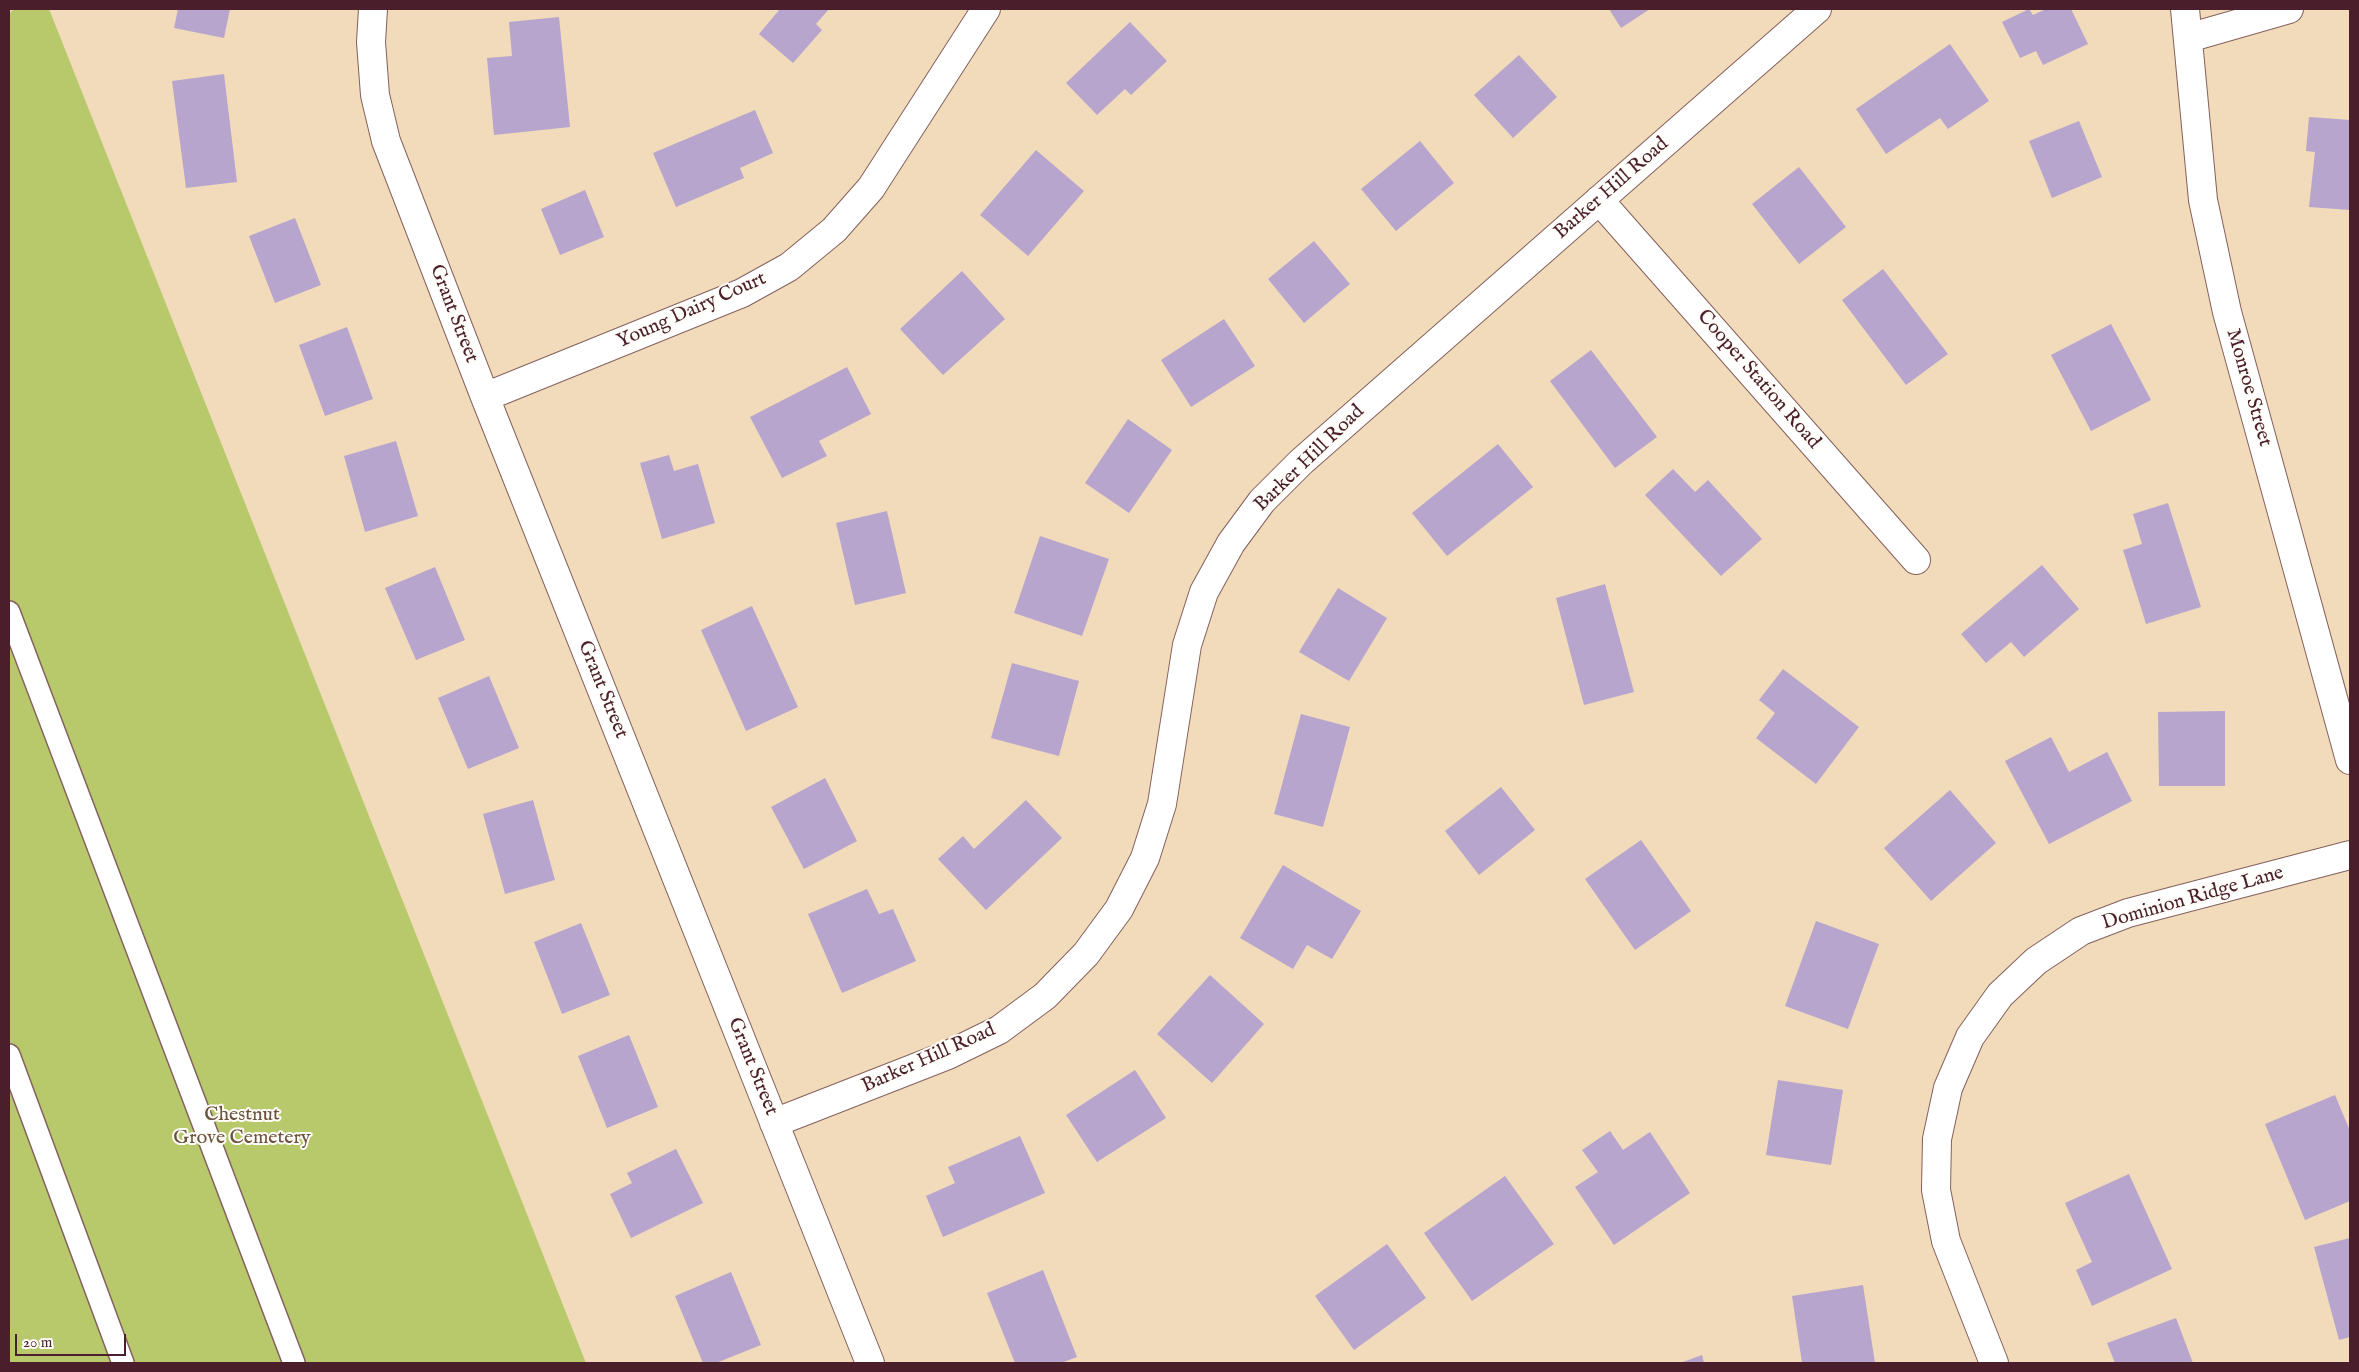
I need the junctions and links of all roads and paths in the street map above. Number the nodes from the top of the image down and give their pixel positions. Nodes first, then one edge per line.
1 (373, 9) edge
2 (986, 9) edge
3 (1817, 9) edge
4 (2185, 9) edge
5 (2289, 9) edge
6 (2188, 38) junction
7 (1599, 200) junction
8 (485, 396) junction
9 (1916, 560) dead end
10 (9, 612) edge
11 (2350, 760) edge
12 (2350, 855) edge
13 (9, 1055) edge
14 (774, 1123) junction
15 (123, 1363) edge
16 (294, 1363) edge
17 (870, 1363) edge
18 (1994, 1363) edge

1 - 8 street, Grant Street
2 - 8 street, Young Dairy Court
3 - 7 street, Barker Hill Road
4 - 6 street, Monroe Street
5 - 6 street
6 - 11 street, Monroe Street
7 - 9 street, Cooper Station Road
7 - 14 street, Barker Hill Road
8 - 14 street, Grant Street
10 - 16 lane
12 - 18 street, Dominion Ridge Lane
13 - 15 lane
14 - 17 street, Grant Street

